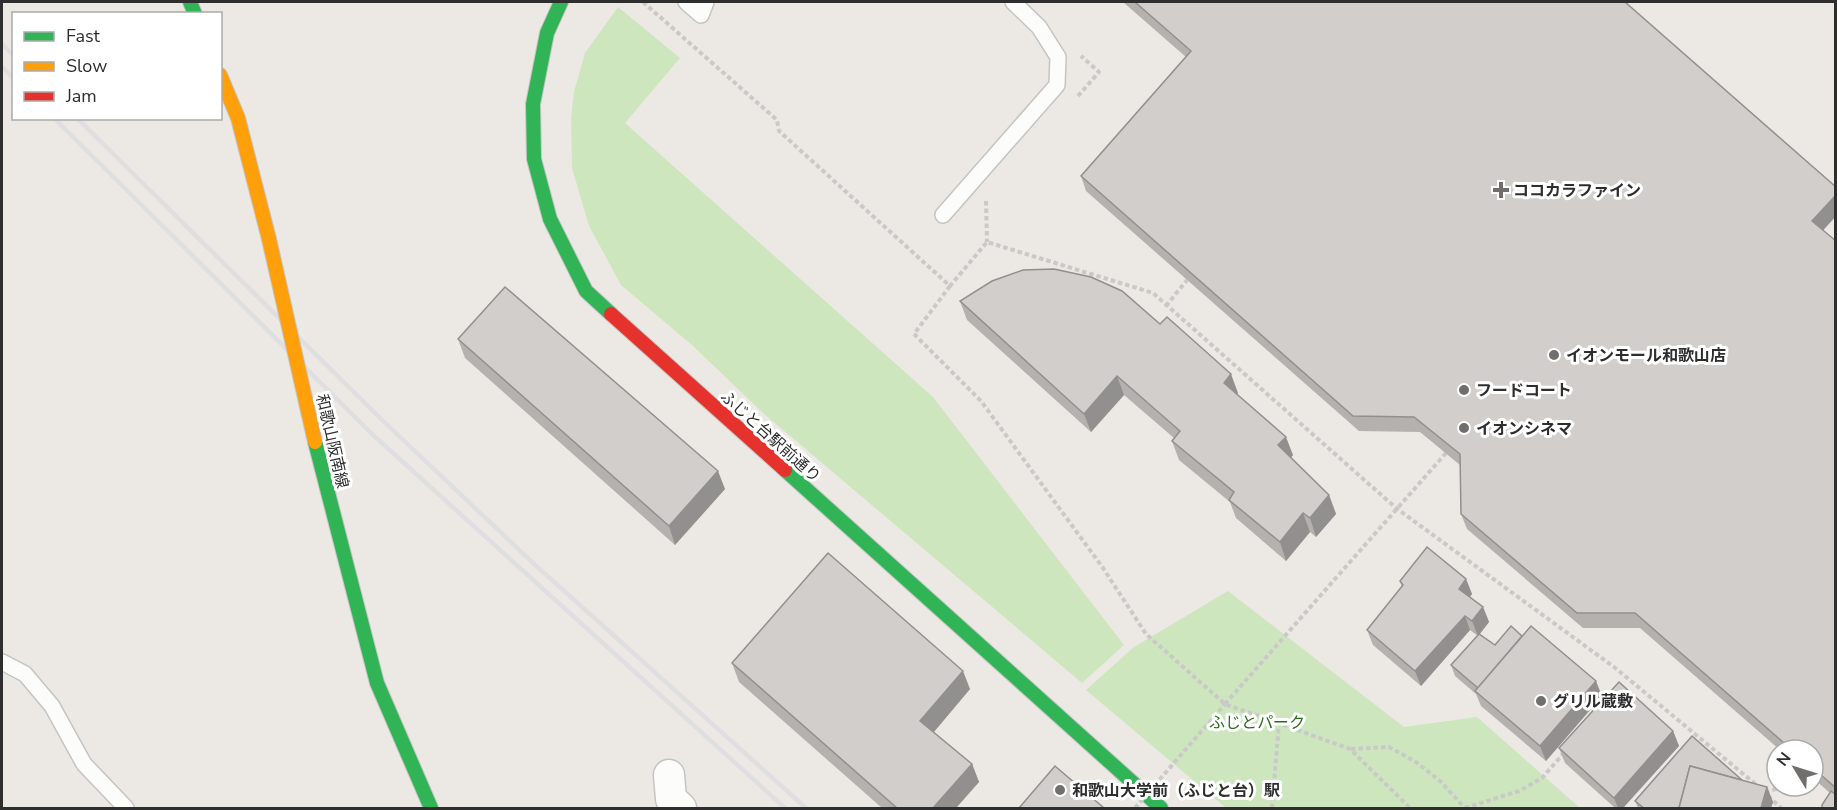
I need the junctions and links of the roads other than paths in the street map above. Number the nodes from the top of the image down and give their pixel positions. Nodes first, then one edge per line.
1 (561, 2) edge
2 (686, 2) edge
3 (706, 2) edge
4 (1013, 2) edge
5 (222, 80) edge
6 (943, 215) dead end
7 (2, 662) edge
8 (669, 775) dead end
9 (126, 808) edge
10 (431, 808) edge
11 (681, 808) edge
12 (1161, 808) edge

1 - 12 street, ふじと台駅前通り
2 - 3 lane
4 - 6 lane
5 - 10 street, 和歌山阪南線, bridge
7 - 9 lane
8 - 11 street

